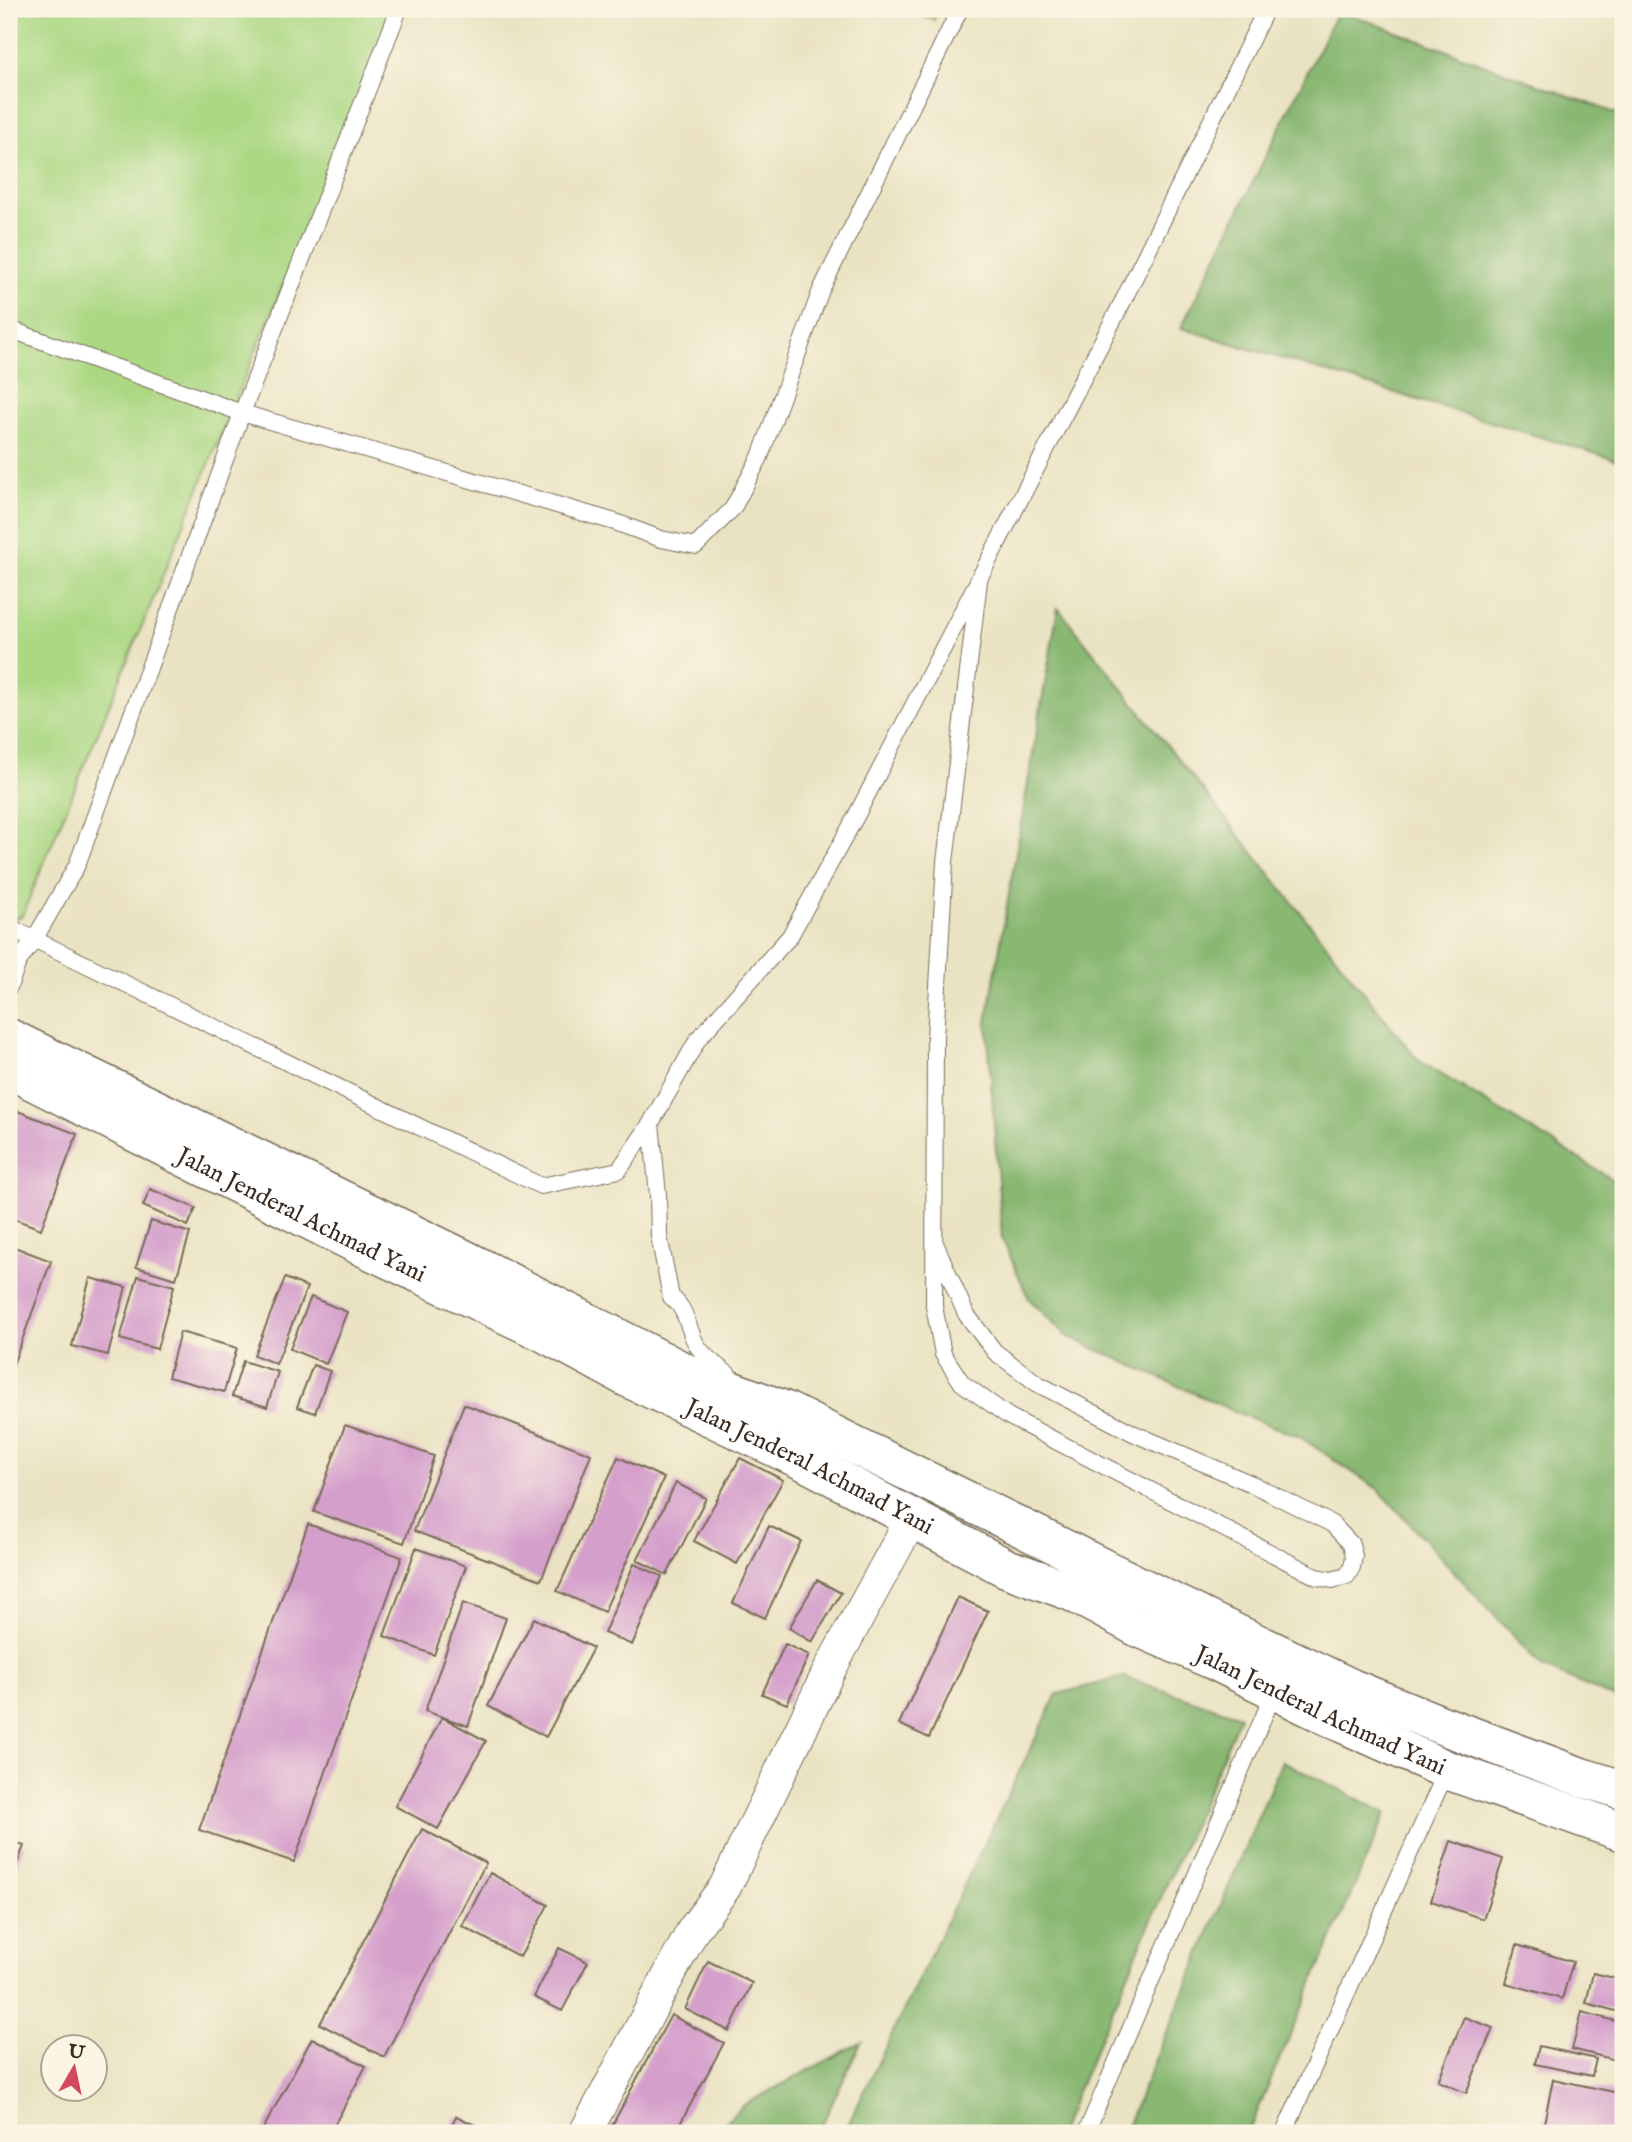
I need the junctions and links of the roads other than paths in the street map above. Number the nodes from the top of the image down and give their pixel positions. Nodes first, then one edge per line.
1 (399, 9) edge
2 (960, 9) edge
3 (1266, 9) edge
4 (9, 328) edge
5 (242, 413) junction
6 (979, 581) junction
7 (9, 927) edge
8 (34, 940) junction
9 (9, 987) edge
10 (9, 1038) edge
11 (9, 1069) edge
12 (650, 1123) junction
13 (935, 1243) junction
14 (786, 1411) junction
15 (912, 1518) junction
16 (1275, 1690) junction
17 (1447, 1770) junction
18 (1623, 1790) edge
19 (1623, 1832) edge
20 (585, 2133) edge
21 (1086, 2133) edge
22 (1284, 2133) edge

1 - 5 lane
2 - 5 lane
3 - 6 lane
4 - 5 lane
5 - 8 lane
6 - 12 lane
6 - 13 lane
7 - 8 lane
8 - 9 lane
8 - 12 lane
10 - 14 highway, Jalan Jenderal Achmad Yani
11 - 15 highway, Jalan Jenderal Achmad Yani
12 - 14 lane
13 - 13 lane
14 - 18 highway, Jalan Jenderal Achmad Yani
15 - 16 highway, Jalan Jenderal Achmad Yani
15 - 20 street
16 - 17 highway, Jalan Jenderal Achmad Yani
16 - 21 lane
17 - 19 highway, Jalan Jenderal Achmad Yani
17 - 22 lane

